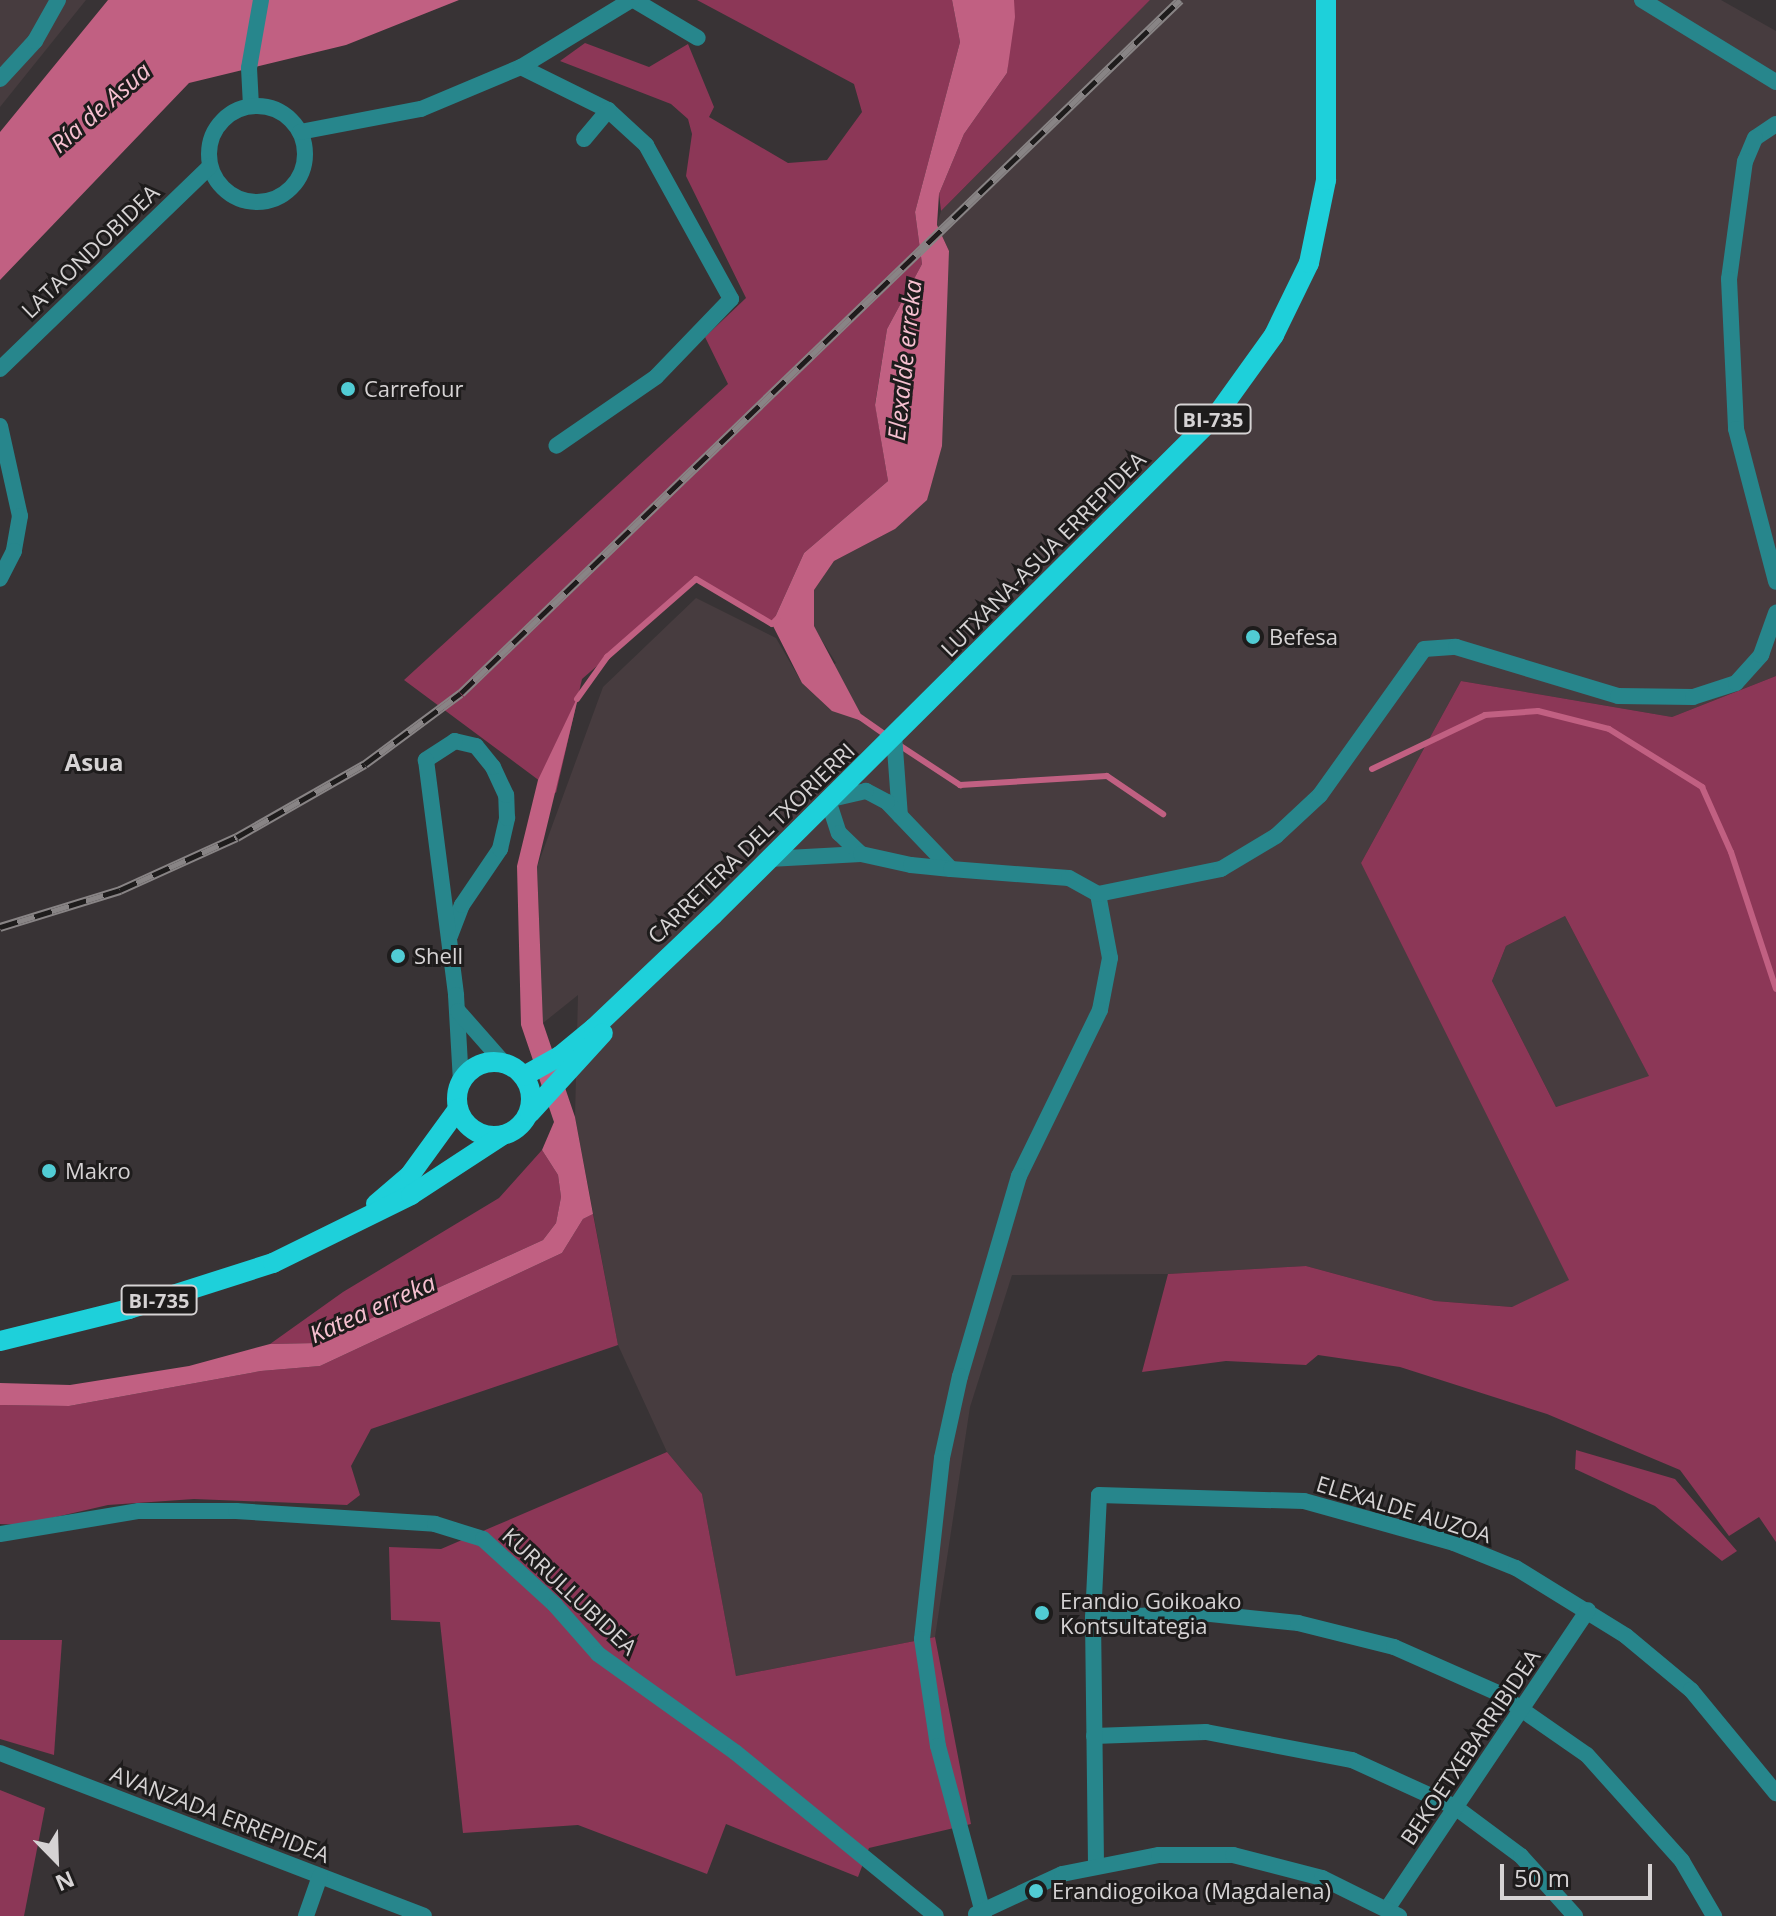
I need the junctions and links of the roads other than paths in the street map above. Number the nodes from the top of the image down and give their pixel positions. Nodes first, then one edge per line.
1 (58, 0) edge
2 (261, 0) edge
3 (632, 0) edge
4 (1326, 0) edge
5 (1642, 0) edge
6 (698, 38) dead end
7 (521, 67) junction
8 (0, 79) edge
9 (1776, 82) edge
10 (251, 106) junction
11 (608, 110) junction
12 (1776, 124) edge
13 (300, 132) junction
14 (584, 139) dead end
15 (210, 166) junction
16 (0, 369) edge
17 (0, 426) edge
18 (556, 446) dead end
19 (0, 579) edge
20 (1776, 582) edge
21 (1776, 613) edge
22 (894, 735) junction
23 (828, 800) junction
24 (900, 816) junction
25 (861, 854) junction
26 (769, 859) junction
27 (951, 869) junction
28 (1098, 894) junction
29 (450, 936) junction
30 (641, 984) junction
31 (458, 1011) junction
32 (503, 1062) junction
33 (524, 1076) junction
34 (461, 1081) junction
35 (458, 1109) junction
36 (530, 1113) junction
37 (501, 1136) junction
38 (351, 1224) junction
39 (0, 1341) edge
40 (0, 1534) edge
41 (1588, 1610) junction
42 (1093, 1618) junction
43 (1522, 1709) junction
44 (1094, 1736) junction
45 (0, 1753) edge
46 (1776, 1793) edge
47 (1455, 1807) junction
48 (1096, 1864) junction
49 (320, 1876) junction
50 (1393, 1912) edge
51 (979, 1914) edge
52 (306, 1916) edge
53 (424, 1916) edge
54 (936, 1916) edge
55 (1575, 1916) edge
56 (1714, 1916) edge

1 - 8 street
2 - 10 street
3 - 6 street
3 - 7 street
4 - 22 main road, LUTXANA-ASUA ERREPIDEA / BI-735
5 - 9 street
7 - 11 street
7 - 13 street
10 - 13 street
10 - 15 street
11 - 14 street
11 - 18 street
12 - 20 street
13 - 15 street
15 - 16 street, LATAONDOBIDEA
17 - 19 street
21 - 28 street
22 - 23 main road, CARRETERA DEL TXORIERRI / BI-735
22 - 24 street
23 - 24 street
23 - 25 street
23 - 26 main road, CARRETERA DEL TXORIERRI / BI-735
24 - 27 street
25 - 26 street
25 - 27 street
26 - 30 main road, CARRETERA DEL TXORIERRI / BI-735
27 - 28 street
28 - 51 street
29 - 29 street
29 - 31 street
30 - 33 main road, CARRETERA DEL TXORIERRI / BI-735
30 - 36 main road, CARRETERA DEL TXORIERRI / BI-735
31 - 32 street
31 - 34 street
32 - 33 main road
32 - 34 main road
33 - 36 main road
34 - 35 main road
35 - 37 main road
35 - 38 main road, BI-735
36 - 37 main road
37 - 38 main road, BI-735
38 - 39 main road, BI-735
40 - 54 street, KURRULLUBIDEA
41 - 42 street, ELEXALDE AUZOA
41 - 43 street, BEKOETXEBARRIBIDEA
41 - 46 street, ELEXALDE AUZOA
42 - 43 street
42 - 44 street
43 - 47 street, BEKOETXEBARRIBIDEA
43 - 56 street
44 - 47 street
44 - 48 street
45 - 49 street, AVANZADA ERREPIDEA
47 - 50 street, BEKOETXEBARRIBIDEA
47 - 55 street
48 - 50 street
48 - 51 street
49 - 52 street
49 - 53 street, AVANZADA ERREPIDEA

